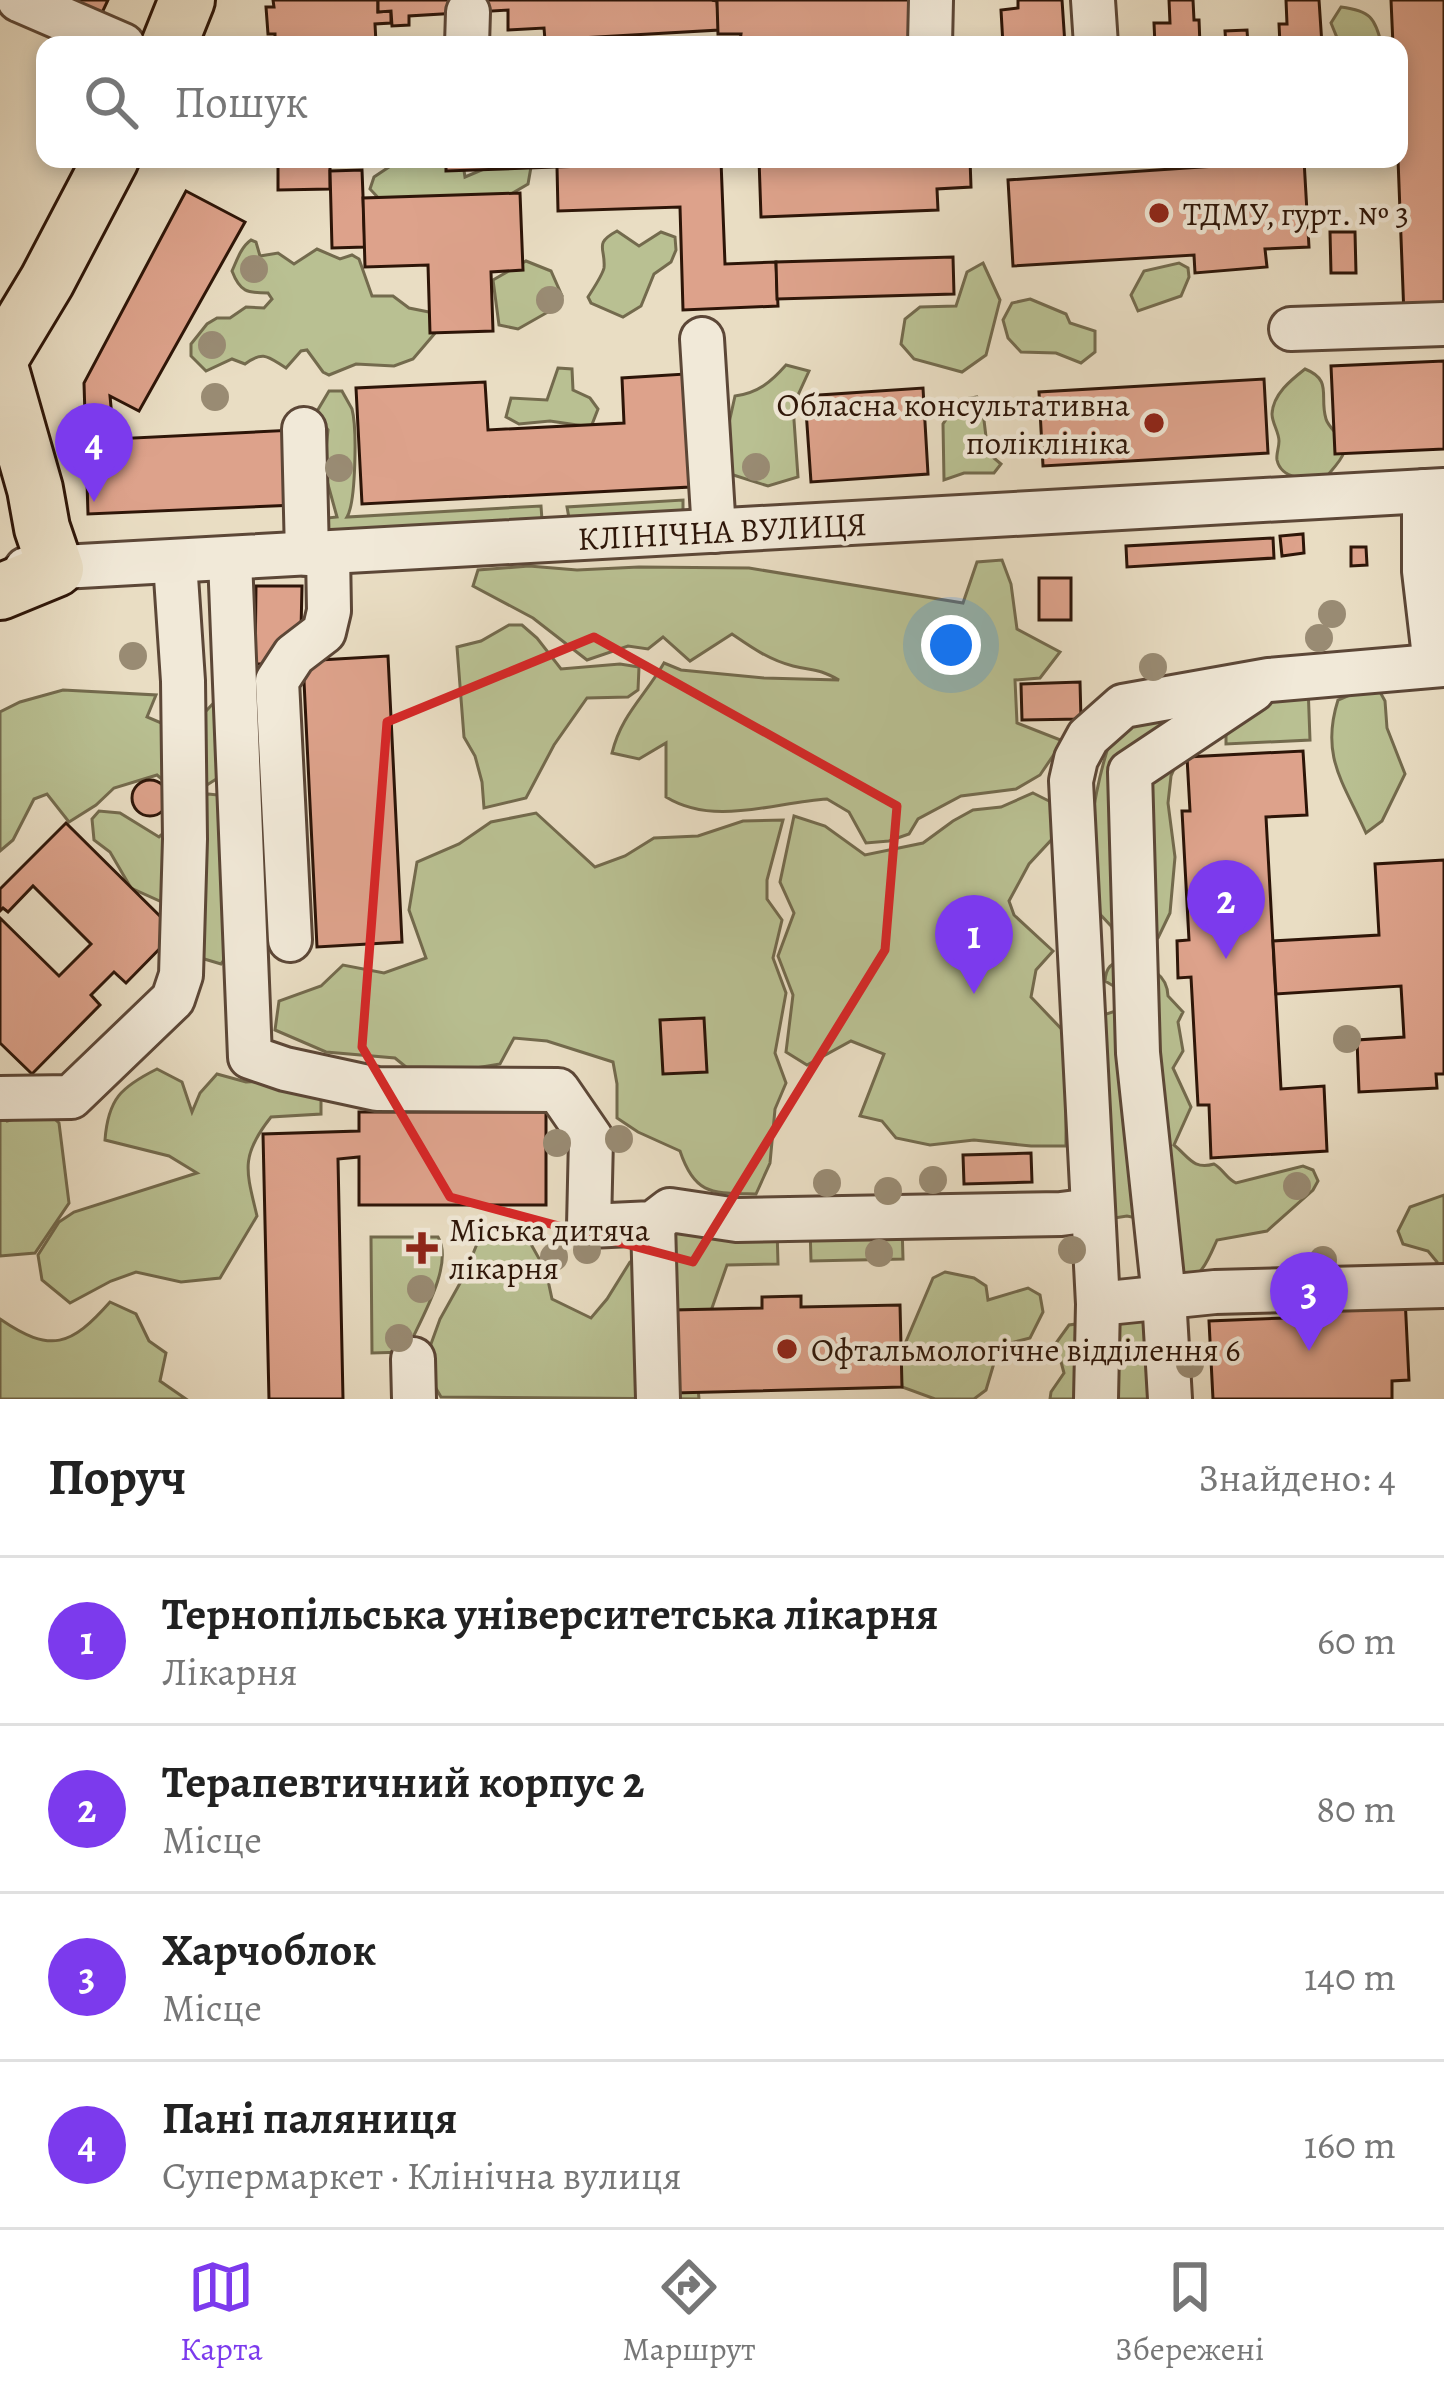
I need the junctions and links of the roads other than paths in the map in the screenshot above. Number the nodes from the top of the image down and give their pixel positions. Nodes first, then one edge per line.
1 (19, 0) edge
2 (188, 0) edge
3 (931, 0) edge
4 (1093, 0) edge
5 (102, 36) edge
6 (174, 36) edge
7 (930, 36) edge
8 (1095, 36) edge
9 (106, 168) edge
10 (1444, 324) edge
11 (1291, 329) dead end
12 (702, 339) dead end
13 (0, 363) edge
14 (304, 429) dead end
15 (1434, 491) edge
16 (714, 531) junction
17 (318, 554) junction
18 (230, 559) junction
19 (176, 562) junction
20 (0, 569) edge
21 (56, 569) junction
22 (0, 592) edge
23 (1439, 665) edge
24 (1269, 680) junction
25 (290, 940) dead end
26 (0, 1098) edge
27 (1092, 1210) junction
28 (653, 1223) junction
29 (1444, 1286) edge
30 (1164, 1297) junction
31 (1098, 1304) junction
32 (658, 1399) edge
33 (1096, 1399) edge
34 (1170, 1399) edge

1 - 5 street
2 - 6 main road
3 - 7 street
4 - 8 street
9 - 13 main road
10 - 11 street
12 - 16 street
13 - 21 main road
14 - 17 street
15 - 16 street, КЛІНІЧНА ВУЛИЦЯ
15 - 23 street
16 - 17 street, КЛІНІЧНА ВУЛИЦЯ
17 - 18 street, КЛІНІЧНА ВУЛИЦЯ
17 - 25 street
18 - 19 street, КЛІНІЧНА ВУЛИЦЯ
18 - 28 street
19 - 21 street, КЛІНІЧНА ВУЛИЦЯ
19 - 26 street
20 - 21 street, КЛІНІЧНА ВУЛИЦЯ
21 - 22 main road
23 - 24 street
24 - 27 street
24 - 30 street
27 - 28 street
27 - 31 street
28 - 32 street
29 - 30 street
30 - 31 street
30 - 34 street
31 - 33 street

